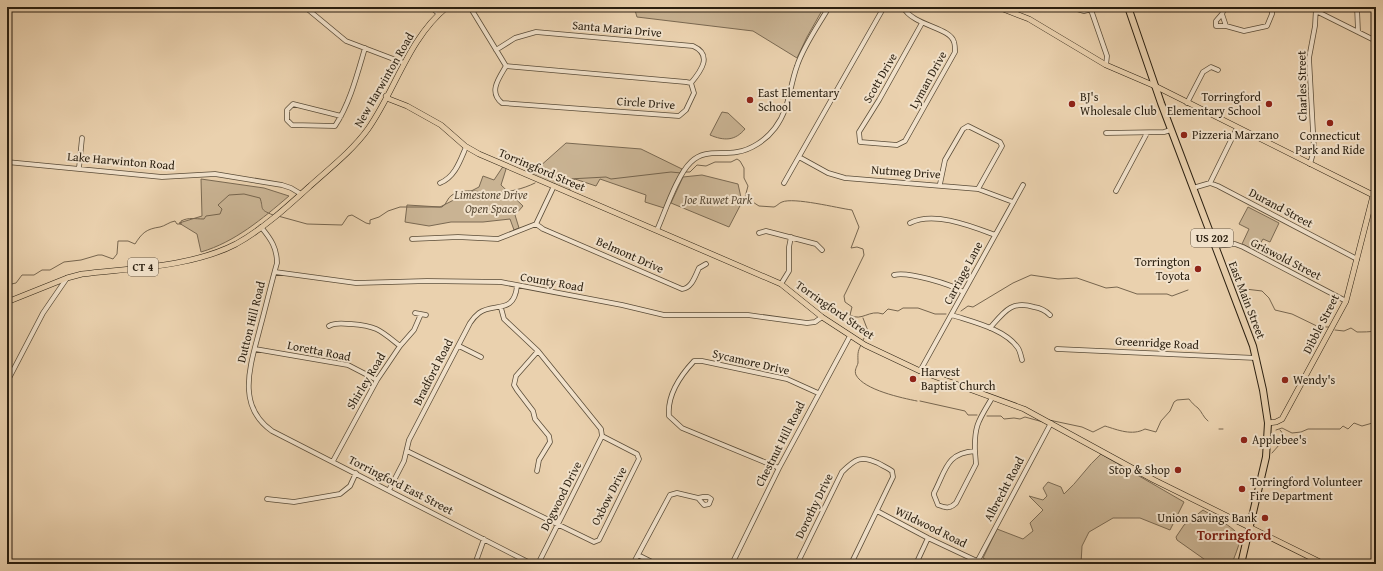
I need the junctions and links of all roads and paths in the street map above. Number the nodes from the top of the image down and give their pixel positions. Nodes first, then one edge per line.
1 (305, 7) edge
2 (431, 7) edge
3 (447, 7) edge
4 (470, 7) edge
5 (829, 7) edge
6 (884, 7) edge
7 (903, 7) edge
8 (998, 7) edge
9 (1070, 7) edge
10 (1099, 7) edge
11 (1128, 7) edge
12 (1225, 7) edge
13 (1272, 7) edge
14 (1357, 7) edge
15 (1091, 8) edge
16 (1316, 9) edge
17 (439, 14) junction
18 (1222, 14) junction
19 (922, 23) junction
20 (1226, 26) junction
21 (1358, 32) junction
22 (1376, 41) edge
23 (365, 48) junction
24 (496, 50) junction
25 (404, 63) junction
26 (1106, 65) junction
27 (506, 66) junction
28 (1218, 70) dead end
29 (691, 83) junction
30 (1155, 86) junction
31 (386, 96) junction
32 (1187, 102) junction
33 (341, 116) junction
34 (1237, 128) junction
35 (1171, 130) junction
36 (1106, 133) dead end
37 (1147, 133) junction
38 (82, 138) dead end
39 (860, 142) joint
40 (466, 147) junction
41 (799, 157) junction
42 (7, 162) edge
43 (1310, 164) junction
44 (79, 168) junction
45 (440, 183) dead end
46 (784, 183) dead end
47 (1210, 183) junction
48 (940, 184) junction
49 (1376, 184) edge
50 (1023, 185) dead end
51 (554, 186) junction
52 (1193, 188) junction
53 (978, 189) junction
54 (1116, 191) dead end
55 (301, 194) junction
56 (1374, 196) edge
57 (1014, 202) junction
58 (910, 222) dead end
59 (536, 224) junction
60 (261, 227) junction
61 (657, 230) junction
62 (759, 233) dead end
63 (995, 235) junction
64 (791, 238) junction
65 (412, 239) dead end
66 (1215, 246) junction
67 (822, 250) dead end
68 (1357, 259) junction
69 (706, 264) dead end
70 (275, 272) junction
71 (894, 275) dead end
72 (67, 278) junction
73 (781, 284) junction
74 (517, 286) junction
75 (963, 292) junction
76 (1346, 301) junction
77 (7, 302) edge
78 (501, 308) junction
79 (415, 313) dead end
80 (952, 314) junction
81 (1050, 315) dead end
82 (822, 316) junction
83 (329, 326) dead end
84 (990, 328) junction
85 (850, 336) junction
86 (400, 346) junction
87 (459, 346) junction
88 (255, 348) junction
89 (1057, 349) dead end
90 (538, 351) junction
91 (482, 356) dead end
92 (1256, 358) junction
93 (1022, 360) dead end
94 (920, 371) junction
95 (376, 380) junction
96 (7, 382) edge
97 (818, 393) junction
98 (992, 398) junction
99 (1048, 422) junction
100 (261, 423) joint
101 (1268, 423) junction
102 (602, 436) junction
103 (407, 451) junction
104 (975, 451) junction
105 (333, 461) junction
106 (779, 468) junction
107 (537, 471) dead end
108 (356, 473) junction
109 (389, 490) junction
110 (698, 498) dead end
111 (267, 499) dead end
112 (877, 511) junction
113 (558, 525) junction
114 (1250, 528) junction
115 (928, 538) junction
116 (484, 539) junction
117 (638, 555) junction
118 (977, 562) edge
119 (475, 564) edge
120 (532, 564) edge
121 (538, 564) edge
122 (633, 564) edge
123 (656, 564) edge
124 (732, 564) edge
125 (797, 564) edge
126 (851, 564) edge
127 (916, 564) edge
128 (1240, 564) edge
129 (1324, 564) edge

1 - 23 street
2 - 17 street
3 - 17 main road, New Harwinton Road / CT 4
4 - 24 street
5 - 61 street
6 - 41 street
7 - 19 street, Lyman Drive
8 - 26 main road
9 - 15 street
10 - 15 street
11 - 30 highway, East Main Street / US 202
12 - 18 street
13 - 20 street
14 - 21 street
15 - 26 street
16 - 21 street
16 - 43 street, Charles Street
17 - 25 main road, New Harwinton Road / CT 4
18 - 20 street
18 - 20 street
19 - 39 street, Scott Drive
19 - 39 street, Lyman Drive
21 - 22 street
23 - 25 street
23 - 33 street
24 - 27 street
24 - 29 street, Santa Maria Drive
25 - 31 main road, New Harwinton Road / CT 4
26 - 30 main road
27 - 29 street, Circle Drive
27 - 29 street, Circle Drive
28 - 32 street
30 - 32 main road
30 - 35 highway, East Main Street / US 202
31 - 40 main road, Torringford Street
31 - 55 main road, New Harwinton Road / CT 4
32 - 34 main road
33 - 33 street
34 - 43 main road
34 - 47 street
35 - 37 street
35 - 52 highway, East Main Street / US 202
36 - 37 street
37 - 54 street
38 - 44 street
40 - 45 street
40 - 51 main road, Torringford Street
41 - 46 street
41 - 48 street, Nutmeg Drive
42 - 44 street, Lake Harwinton Road
43 - 56 main road
44 - 55 street, Lake Harwinton Road
47 - 52 street
47 - 68 street, Durand Street
48 - 53 street, Nutmeg Drive
48 - 53 street
49 - 56 main road, Dibble Street
50 - 57 street, Carriage Lane
51 - 59 street
51 - 61 main road, Torringford Street
52 - 66 highway, East Main Street / US 202
53 - 57 street, Nutmeg Drive
55 - 60 main road, CT 4
56 - 68 main road, Dibble Street
57 - 63 street, Carriage Lane
58 - 63 street
59 - 65 street
59 - 69 street, Belmont Drive
60 - 70 street, Dutton Hill Road
60 - 72 main road, CT 4
61 - 73 main road, Torringford Street
62 - 64 street
63 - 75 street, Carriage Lane
64 - 67 street
64 - 73 street
66 - 76 street, Griswold Street
66 - 92 highway, East Main Street / US 202
68 - 76 main road, Dibble Street
70 - 74 street, County Road
70 - 88 street, Dutton Hill Road
71 - 75 street
72 - 77 main road, CT 4
72 - 96 street
73 - 82 main road, Torringford Street
74 - 78 street
74 - 82 street, County Road
75 - 80 street, Carriage Lane
76 - 101 main road, Dibble Street
78 - 87 street, Bradford Road
78 - 90 street
79 - 86 street, Shirley Road
80 - 84 street
80 - 94 street, Carriage Lane
81 - 84 street
82 - 85 main road, Torringford Street
83 - 86 street
84 - 93 street
85 - 94 main road, Torringford Street
85 - 97 street, Chestnut Hill Road
86 - 95 street, Shirley Road
87 - 91 street
87 - 103 street, Bradford Road
88 - 95 street, Loretta Road
88 - 100 street, Dutton Hill Road
89 - 92 street, Greenridge Road
90 - 102 street
90 - 107 street
92 - 101 highway, East Main Street / US 202
94 - 98 main road, Torringford Street
95 - 105 street, Shirley Road
97 - 106 street, Chestnut Hill Road
97 - 106 street, Sycamore Drive
98 - 99 main road, Torringford Street
98 - 104 street
99 - 114 main road, Torringford Street
99 - 118 street, Albrecht Road
100 - 105 street, Torringford East Street
101 - 114 highway, East Main Street / US 202
102 - 113 street, Dogwood Drive
102 - 113 street, Oxbow Drive
103 - 109 street, Bradford Road
103 - 113 street, Oxbow Drive
104 - 104 street
105 - 108 street, Torringford East Street
106 - 124 street, Chestnut Hill Road
108 - 109 street, Torringford East Street
108 - 111 street
109 - 116 street, Torringford East Street
110 - 117 street
112 - 115 street, Wildwood Road
112 - 125 street, Dorothy Drive
112 - 126 street
113 - 121 street, Dogwood Drive
114 - 128 highway, East Main Street / US 202
114 - 129 main road, Torringford Street
115 - 118 street, Wildwood Road
115 - 127 street
116 - 119 street
116 - 120 street, Torringford East Street
117 - 122 street
117 - 123 street

